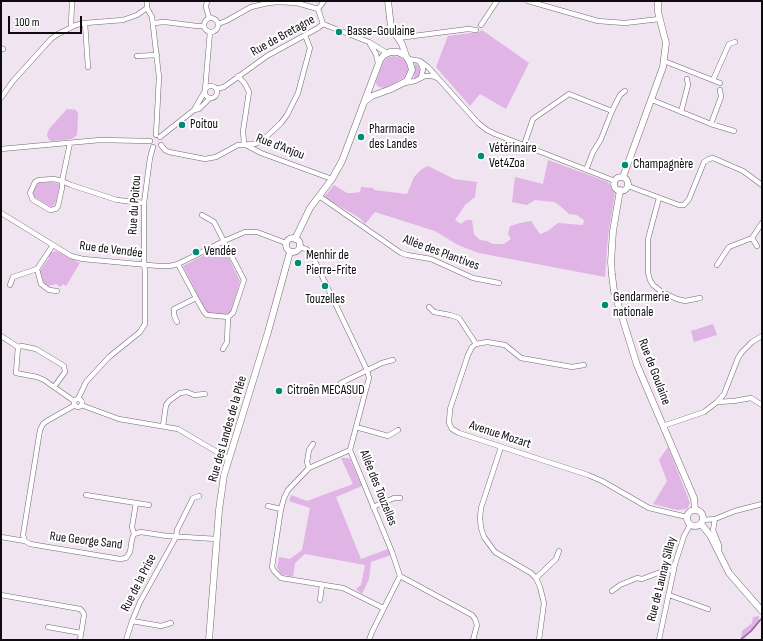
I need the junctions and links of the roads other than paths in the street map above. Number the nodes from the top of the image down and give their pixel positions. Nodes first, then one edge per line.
1 (72, 1) edge
2 (147, 1) edge
3 (207, 1) edge
4 (324, 1) edge
5 (388, 1) edge
6 (497, 1) edge
7 (528, 1) edge
8 (658, 1) edge
9 (260, 3) edge
10 (147, 8) junction
11 (318, 9) junction
12 (209, 18) junction
13 (659, 19) junction
14 (85, 23) junction
15 (153, 23) junction
16 (218, 24) junction
17 (323, 24) junction
18 (481, 25) dead end
19 (204, 26) junction
20 (71, 27) junction
21 (476, 30) dead end
22 (210, 32) junction
23 (305, 35) junction
24 (398, 38) junction
25 (365, 40) junction
26 (735, 42) dead end
27 (394, 52) junction
28 (387, 53) junction
29 (158, 55) junction
30 (137, 56) dead end
31 (408, 58) junction
32 (664, 61) junction
33 (420, 62) junction
34 (378, 63) junction
35 (88, 67) dead end
36 (238, 76) junction
37 (207, 78) junction
38 (421, 78) junction
39 (437, 78) junction
40 (687, 79) dead end
41 (713, 80) junction
42 (405, 83) junction
43 (720, 84) dead end
44 (371, 85) junction
45 (214, 88) junction
46 (720, 90) dead end
47 (205, 91) junction
48 (625, 91) dead end
49 (382, 92) junction
50 (1, 98) edge
51 (210, 98) junction
52 (652, 100) junction
53 (365, 101) junction
54 (194, 110) junction
55 (612, 111) junction
56 (681, 112) junction
57 (711, 124) junction
58 (734, 131) dead end
59 (158, 136) junction
60 (150, 141) junction
61 (70, 143) junction
62 (244, 144) junction
63 (161, 145) junction
64 (524, 145) junction
65 (153, 148) junction
66 (1, 149) edge
67 (586, 170) junction
68 (624, 177) junction
69 (332, 179) junction
70 (62, 181) junction
71 (615, 181) junction
72 (761, 183) edge
73 (628, 186) junction
74 (620, 190) junction
75 (319, 196) junction
76 (659, 198) junction
77 (144, 203) junction
78 (1, 213) edge
79 (202, 215) dead end
80 (762, 223) edge
81 (752, 238) junction
82 (295, 239) junction
83 (224, 241) junction
84 (286, 243) junction
85 (53, 245) junction
86 (756, 246) dead end
87 (299, 248) junction
88 (290, 252) junction
89 (178, 264) junction
90 (144, 265) junction
91 (717, 265) dead end
92 (37, 269) junction
93 (499, 283) dead end
94 (10, 284) dead end
95 (57, 291) dead end
96 (196, 298) junction
97 (700, 298) dead end
98 (429, 307) dead end
99 (228, 316) junction
100 (177, 322) dead end
101 (1, 336) edge
102 (762, 336) edge
103 (476, 344) junction
104 (18, 347) junction
105 (223, 349) dead end
106 (393, 360) dead end
107 (584, 365) dead end
108 (368, 370) junction
109 (341, 383) dead end
110 (54, 387) junction
111 (205, 394) dead end
112 (76, 402) junction
113 (717, 402) junction
114 (762, 405) edge
115 (163, 426) junction
116 (664, 426) junction
117 (356, 427) junction
118 (398, 430) dead end
119 (313, 444) dead end
120 (501, 447) junction
121 (350, 450) junction
122 (229, 459) junction
123 (308, 468) junction
124 (86, 495) dead end
125 (199, 496) dead end
126 (400, 498) dead end
127 (136, 503) junction
128 (762, 504) edge
129 (149, 505) dead end
130 (268, 506) dead end
131 (373, 507) junction
132 (281, 509) junction
133 (695, 510) junction
134 (687, 517) junction
135 (715, 519) junction
136 (702, 522) junction
137 (690, 525) junction
138 (134, 534) junction
139 (1, 537) edge
140 (176, 537) junction
141 (217, 539) junction
142 (25, 541) junction
143 (559, 551) dead end
144 (719, 555) junction
145 (674, 571) junction
146 (400, 576) junction
147 (536, 578) junction
148 (322, 585) junction
149 (612, 591) dead end
150 (668, 595) junction
151 (1, 596) edge
152 (320, 600) dead end
153 (383, 608) junction
154 (708, 609) dead end
155 (762, 611) edge
156 (132, 621) junction
157 (171, 623) dead end
158 (48, 627) dead end
159 (81, 633) junction
160 (80, 640) edge
161 (126, 640) edge
162 (209, 640) edge
163 (370, 640) edge
164 (473, 640) edge
165 (539, 640) edge
166 (659, 640) edge

1 - 20 street
2 - 10 street
3 - 12 street
4 - 11 street
5 - 24 street
6 - 18 street
7 - 13 street
8 - 13 street
9 - 11 street
9 - 16 street
10 - 14 street
10 - 15 street
11 - 17 street
12 - 16 street
12 - 19 street
13 - 32 street
14 - 20 street
14 - 35 street
15 - 19 street
15 - 29 street
16 - 22 street
17 - 23 street, Rue de Bretagne
17 - 25 street, Rue de Bretagne
19 - 22 street
20 - 50 street
21 - 24 street
22 - 37 street
23 - 36 street, Rue de Bretagne
23 - 62 street
24 - 27 street
24 - 31 street
25 - 28 street, Rue de Bretagne
25 - 34 street
26 - 41 street
27 - 28 street
27 - 31 street
28 - 34 street
29 - 30 street
29 - 59 street
31 - 33 street
31 - 42 street
32 - 41 street
32 - 52 street
33 - 38 street
33 - 39 street
34 - 44 street
36 - 45 street, Rue de Bretagne
36 - 62 street, Rue d'Anjou
37 - 45 street
37 - 47 street
38 - 39 street
38 - 42 street
39 - 64 street
40 - 56 street
41 - 43 street
42 - 49 street
44 - 49 street
44 - 53 street
45 - 47 street
45 - 51 street
46 - 57 street
47 - 51 street
47 - 54 street
48 - 55 street
49 - 53 street
51 - 54 street
52 - 56 street
52 - 68 street
53 - 69 street
54 - 59 street
55 - 64 street
55 - 67 street
56 - 57 street
57 - 58 street
59 - 60 street
59 - 63 street
60 - 61 street
60 - 65 street
61 - 66 street
61 - 70 street
62 - 63 street
62 - 69 street, Rue d'Anjou
63 - 65 street
64 - 67 street
65 - 77 street, Rue du Poitou
67 - 71 street
68 - 71 street
68 - 73 street
69 - 75 street
70 - 70 street
70 - 77 street
71 - 74 street
72 - 76 street
73 - 74 street
73 - 76 street
74 - 116 street, Rue de Goulaine
75 - 82 street
75 - 93 street, Allée des Plantives
76 - 97 street
77 - 90 street, Rue du Poitou
78 - 85 street, Rue de Vendée
79 - 83 street
80 - 81 street
81 - 86 street
81 - 91 street
82 - 84 street
82 - 87 street
83 - 84 street, Rue de Vendée
83 - 89 street, Rue de Vendée
83 - 99 street
84 - 88 street
85 - 90 street, Rue de Vendée
85 - 92 street
87 - 88 street
87 - 108 street
88 - 122 street, Rue des Landes de la Plée
89 - 90 street, Rue de Vendée
89 - 96 street
90 - 112 street, Rue du Poitou
92 - 94 street
92 - 95 street
96 - 99 street
96 - 100 street
98 - 103 street
99 - 105 street
101 - 104 street
102 - 113 street
103 - 107 street
103 - 120 street, Avenue Mozart
104 - 110 street
104 - 110 street
106 - 108 street
108 - 109 street
108 - 117 street, Allée des Touzelles
110 - 112 street
111 - 115 street
112 - 115 street
112 - 142 street
113 - 114 street
113 - 116 street
115 - 122 street
116 - 133 street, Rue de Goulaine
117 - 118 street
117 - 121 street, Allée des Touzelles
119 - 123 street
120 - 134 street, Avenue Mozart
120 - 147 street
121 - 123 street
121 - 131 street, Allée des Touzelles
122 - 141 street, Rue des Landes de la Plée
123 - 132 street
124 - 127 street
125 - 140 street, Rue de la Prise
126 - 131 street
127 - 129 street
127 - 138 street
128 - 135 street
130 - 132 street
131 - 146 street, Allée des Touzelles
132 - 148 street
133 - 134 street
133 - 136 street
134 - 137 street
135 - 136 street
135 - 144 street
136 - 137 street
136 - 144 street
137 - 145 street, Rue de Launay Sillay
138 - 140 street, Rue George Sand
138 - 142 street, Rue George Sand
139 - 142 street, Rue George Sand
140 - 141 street
140 - 156 street, Rue de la Prise
141 - 162 street, Rue des Landes de la Plée
143 - 147 street
144 - 155 street
145 - 149 street
145 - 150 street, Rue de Launay Sillay
146 - 153 street
146 - 164 street
147 - 165 street
148 - 152 street
148 - 153 street
150 - 154 street
150 - 166 street, Rue de Launay Sillay
151 - 159 street
153 - 163 street
156 - 157 street
156 - 161 street, Rue de la Prise
158 - 159 street
159 - 160 street

